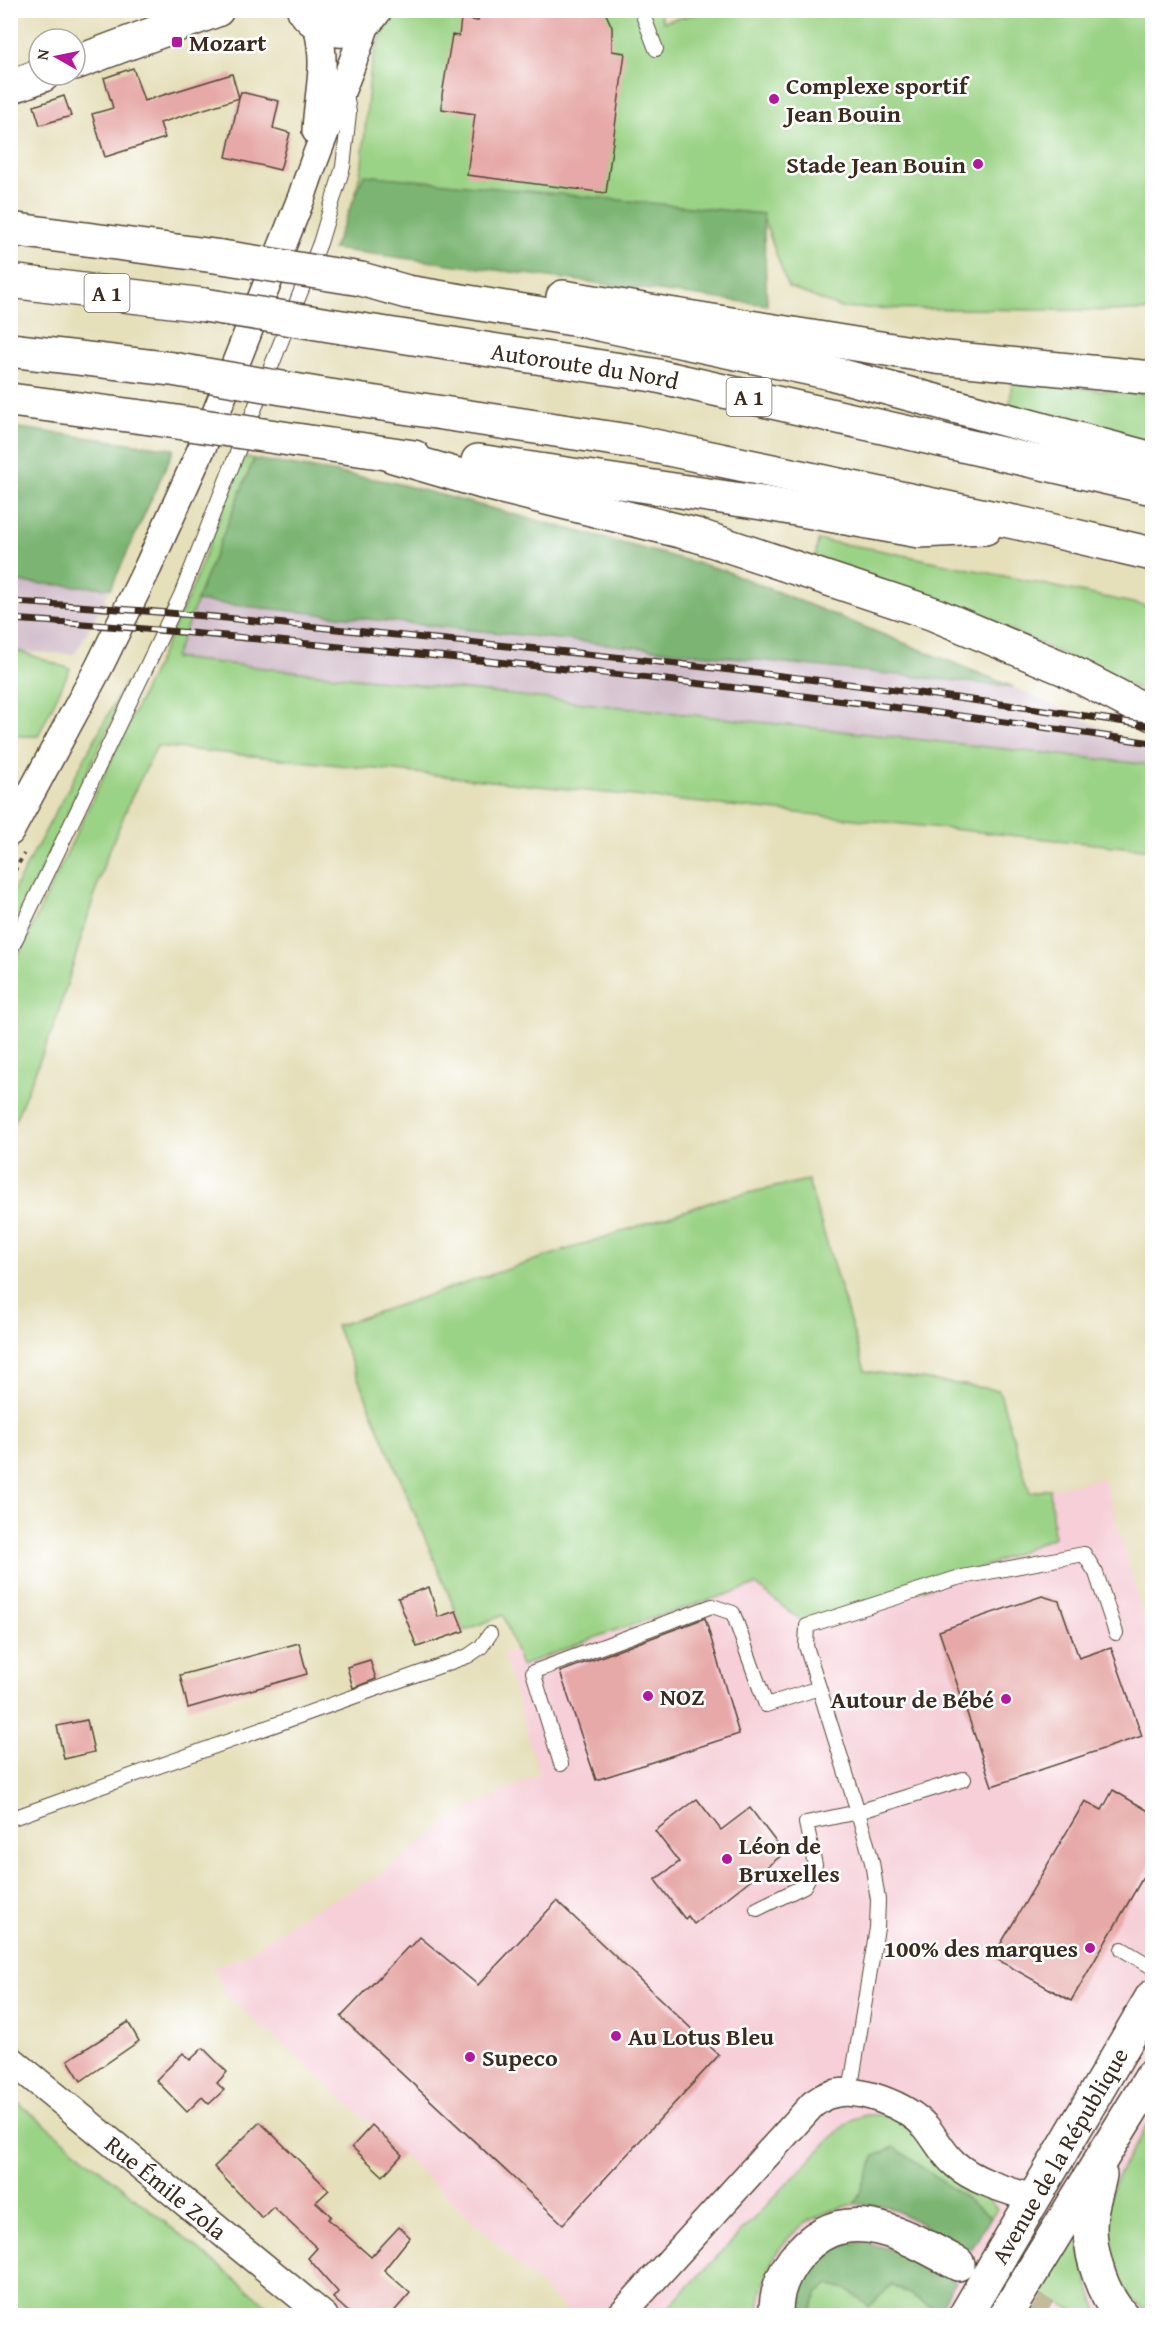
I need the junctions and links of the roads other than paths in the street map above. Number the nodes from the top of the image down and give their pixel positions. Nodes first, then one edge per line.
1 (217, 10) edge
2 (641, 10) edge
3 (307, 14) edge
4 (371, 16) edge
5 (656, 48) dead end
6 (87, 59) edge
7 (27, 81) edge
8 (345, 86) junction
9 (10, 87) edge
10 (314, 156) junction
11 (10, 229) edge
12 (361, 279) junction
13 (10, 281) edge
14 (10, 350) edge
15 (1152, 378) edge
16 (10, 400) edge
17 (393, 456) junction
18 (1152, 459) edge
19 (1152, 488) edge
20 (1028, 525) junction
21 (1152, 554) edge
22 (1152, 714) edge
23 (10, 832) edge
24 (10, 951) edge
25 (490, 1634) dead end
26 (1116, 1634) dead end
27 (819, 1688) junction
28 (561, 1764) dead end
29 (964, 1779) dead end
30 (858, 1812) junction
31 (10, 1819) edge
32 (757, 1910) dead end
33 (1122, 1949) dead end
34 (1152, 1967) edge
35 (1152, 1997) edge
36 (10, 2059) edge
37 (1152, 2076) edge
38 (850, 2092) junction
39 (1102, 2162) junction
40 (1035, 2199) junction
41 (958, 2264) tunnel mouth
42 (324, 2316) edge
43 (620, 2316) edge
44 (776, 2316) edge
45 (965, 2316) edge
46 (1005, 2316) edge
47 (1122, 2316) edge

1 - 6 main road
2 - 5 lane
3 - 4 main road
3 - 10 street
4 - 8 street
7 - 9 main road
8 - 10 street
8 - 24 lane
10 - 23 street
11 - 12 main road, bridge
12 - 15 main road
12 - 18 main road
13 - 19 main road, Autoroute du Nord / A 1, bridge
14 - 20 main road, bridge
16 - 17 main road, bridge
17 - 20 main road
17 - 22 main road
20 - 21 main road
25 - 31 lane
26 - 27 lane
27 - 28 lane
27 - 30 lane
29 - 30 lane
30 - 32 lane
30 - 38 lane
33 - 34 lane
35 - 40 main road, Avenue de la République
36 - 42 street, Rue Émile Zola
37 - 39 main road, Avenue de la République
38 - 40 street
38 - 43 street
39 - 46 main road, Avenue de la République
39 - 47 main road
40 - 45 main road, Avenue de la République
41 - 44 main road

